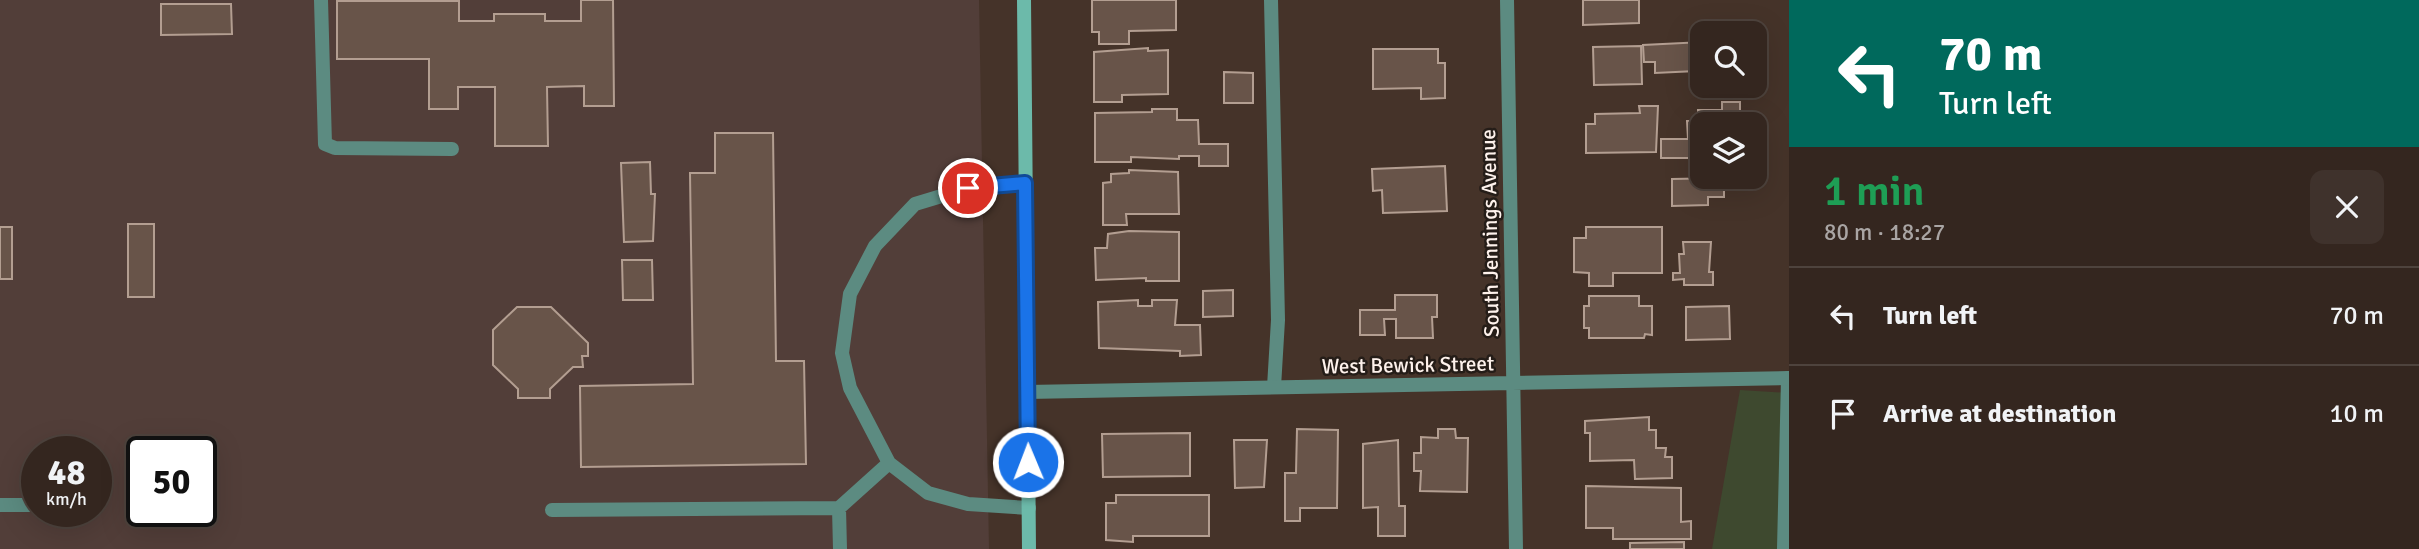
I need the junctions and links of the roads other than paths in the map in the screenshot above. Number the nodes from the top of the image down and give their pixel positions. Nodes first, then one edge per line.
1 (321, 0) edge
2 (1024, 0) edge
3 (1271, 0) edge
4 (1507, 0) edge
5 (452, 149) dead end
6 (1025, 183) junction
7 (1788, 379) edge
8 (1514, 385) junction
9 (1274, 387) junction
10 (1027, 392) junction
11 (889, 463) junction
12 (0, 505) edge
13 (21, 505) edge
14 (839, 508) junction
15 (1029, 508) junction
16 (552, 510) dead end
17 (840, 549) edge
18 (1029, 549) edge
19 (1516, 549) edge
20 (1784, 549) edge

1 - 5 street
2 - 6 main road
3 - 9 street
4 - 8 street, South Jennings Avenue
6 - 10 main road
6 - 11 street
7 - 8 street, West Bewick Street
7 - 20 street
8 - 9 street, West Bewick Street
8 - 19 street, South Jennings Avenue
9 - 10 street, West Bewick Street
10 - 15 main road
11 - 14 street
11 - 15 street
12 - 13 street
14 - 16 street
14 - 17 street
15 - 18 main road

